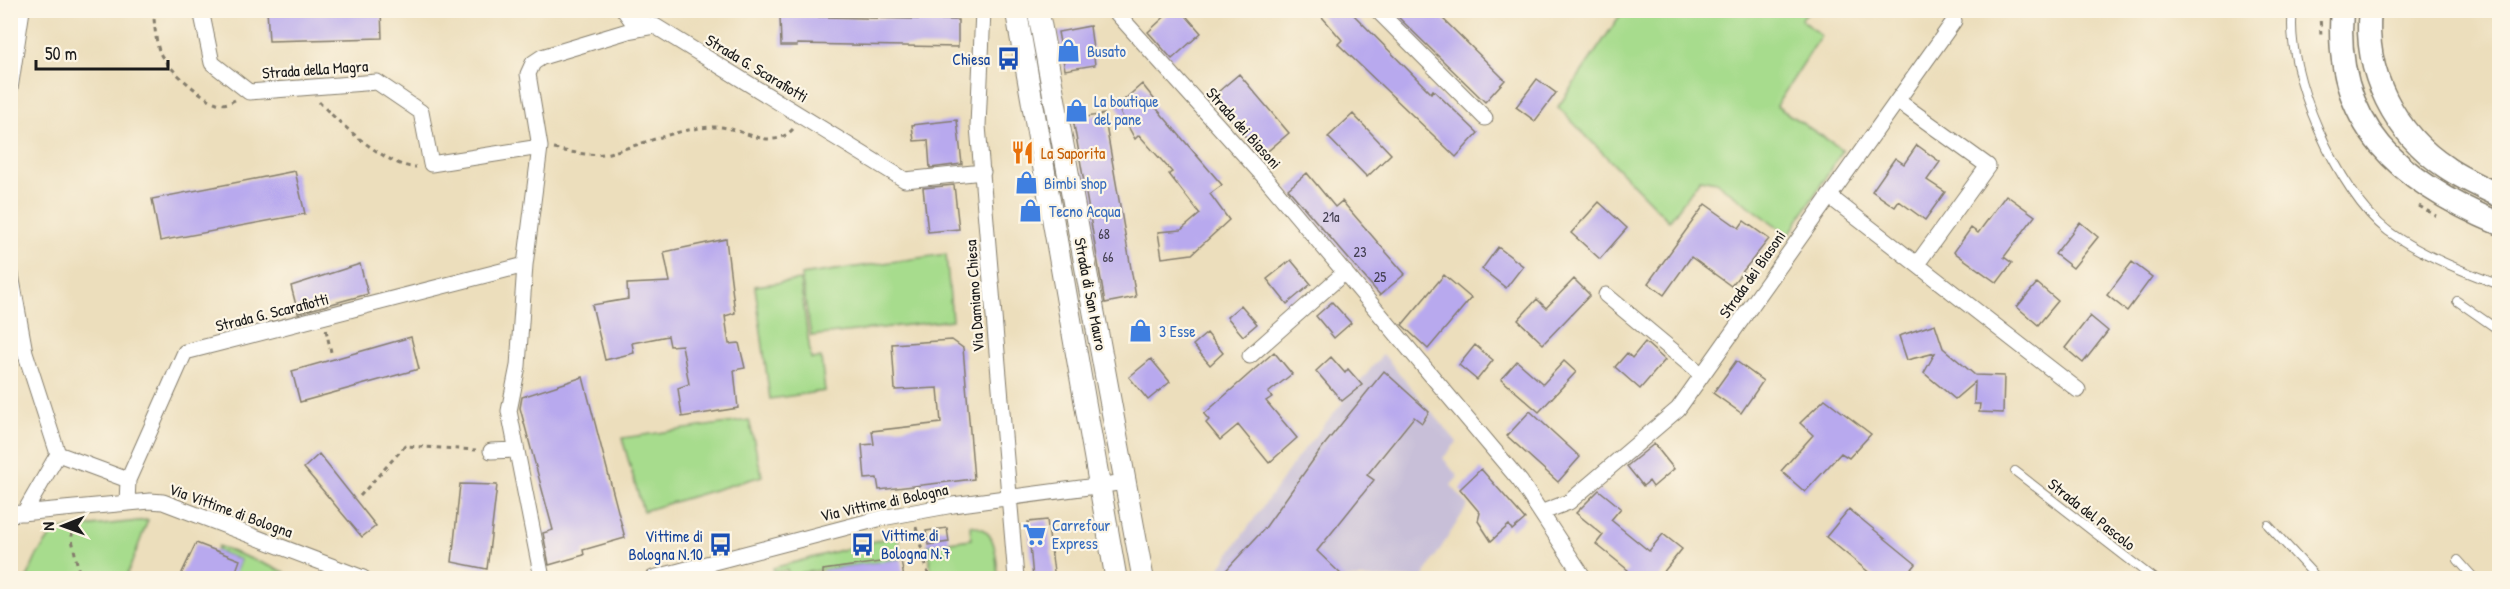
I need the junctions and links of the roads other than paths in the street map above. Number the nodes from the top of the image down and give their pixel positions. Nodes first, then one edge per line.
1 (22, 10) edge
2 (201, 10) edge
3 (624, 10) edge
4 (984, 10) edge
5 (1016, 10) edge
6 (1038, 10) edge
7 (1114, 10) edge
8 (1377, 10) edge
9 (2293, 10) edge
10 (2342, 10) edge
11 (2370, 10) edge
12 (1954, 21) dead end
13 (655, 26) junction
14 (10, 89) edge
15 (1898, 100) junction
16 (1485, 118) dead end
17 (540, 147) junction
18 (982, 172) junction
19 (1830, 196) junction
20 (2499, 196) edge
21 (2496, 223) edge
22 (1917, 264) junction
23 (525, 265) junction
24 (10, 269) edge
25 (1345, 272) junction
26 (2499, 285) edge
27 (1606, 295) dead end
28 (2457, 301) dead end
29 (2499, 331) edge
30 (1250, 356) dead end
31 (1702, 375) junction
32 (2078, 390) dead end
33 (516, 450) junction
34 (491, 451) road end
35 (58, 454) junction
36 (2015, 471) dead end
37 (128, 480) junction
38 (1126, 482) junction
39 (1099, 486) junction
40 (1008, 498) junction
41 (127, 503) junction
42 (1543, 512) junction
43 (17, 514) edge
44 (2268, 525) dead end
45 (2458, 560) dead end
46 (363, 579) edge
47 (542, 579) edge
48 (653, 579) edge
49 (1016, 579) edge
50 (1116, 579) edge
51 (1143, 579) edge
52 (1584, 579) edge
53 (2153, 579) edge
54 (2317, 579) edge
55 (2474, 579) edge

1 - 14 street
2 - 17 street, Strada della Magra
3 - 13 street, Strada G. Scarafiotti
4 - 18 street, Via Damiano Chiesa
5 - 39 main road, Strada di San Mauro
6 - 38 main road, Strada di San Mauro
7 - 25 street, Strada dei Biasoni
8 - 16 street
9 - 26 lane
10 - 21 main road
11 - 20 main road
12 - 15 street, Strada dei Biasoni
13 - 17 street
13 - 18 street, Strada G. Scarafiotti
15 - 19 street, Strada dei Biasoni
15 - 22 street
17 - 23 street
18 - 40 street, Via Damiano Chiesa
19 - 22 street
19 - 31 street, Strada dei Biasoni
22 - 32 street
23 - 33 street
23 - 37 street, Strada G. Scarafiotti
24 - 35 street
25 - 30 street
25 - 42 street, Strada dei Biasoni
27 - 31 street
28 - 29 lane
31 - 42 street, Strada dei Biasoni
33 - 34 street
33 - 47 street
35 - 37 street
35 - 43 street
36 - 53 lane, Strada del Pascolo
37 - 41 street, Strada G. Scarafiotti
38 - 39 street, Via Vittime di Bologna
38 - 51 main road, Strada di San Mauro
39 - 40 street, Via Vittime di Bologna
39 - 50 main road, Strada di San Mauro
40 - 48 street, Via Vittime di Bologna
40 - 49 street, Via Damiano Chiesa
41 - 43 street, Via Vittime di Bologna
41 - 46 street, Via Vittime di Bologna
42 - 52 street, Strada dei Biasoni
44 - 54 lane
45 - 55 lane

